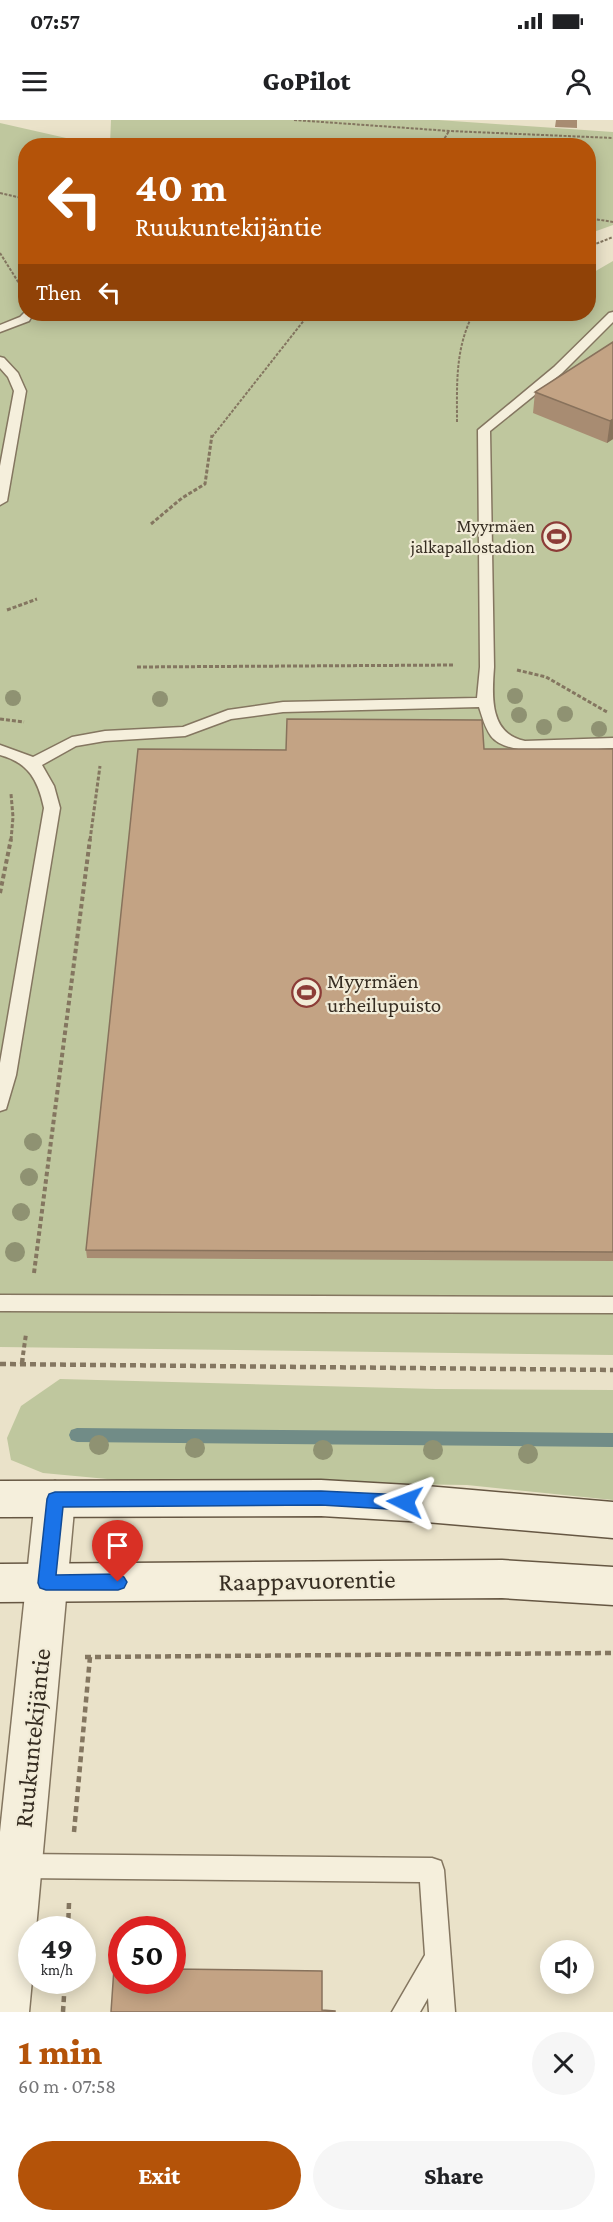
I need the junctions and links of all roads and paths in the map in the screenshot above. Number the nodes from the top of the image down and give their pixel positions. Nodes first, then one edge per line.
1 (294, 120) edge
2 (450, 131) junction
3 (445, 138) edge
4 (613, 138) edge
5 (0, 194) edge
6 (18, 197) edge
7 (596, 219) edge
8 (613, 222) edge
9 (613, 237) edge
10 (596, 244) edge
11 (0, 253) edge
12 (18, 281) edge
13 (613, 315) edge
14 (20, 321) edge
15 (303, 321) edge
16 (0, 329) edge
17 (0, 361) edge
18 (0, 501) edge
19 (151, 524) dead end
20 (37, 599) dead end
21 (7, 610) dead end
22 (137, 667) dead end
23 (487, 667) junction
24 (484, 702) junction
25 (613, 715) edge
26 (613, 743) edge
27 (0, 750) edge
28 (100, 763) dead end
29 (32, 764) junction
30 (9, 788) dead end
31 (0, 893) edge
32 (4, 1076) edge
33 (0, 1104) edge
34 (0, 1303) edge
35 (30, 1304) junction
36 (613, 1305) edge
37 (0, 1364) edge
38 (22, 1364) junction
39 (613, 1370) edge
40 (0, 1499) edge
41 (55, 1499) junction
42 (613, 1520) edge
43 (0, 1583) edge
44 (46, 1583) junction
45 (613, 1586) edge
46 (613, 1653) edge
47 (40, 1657) junction
48 (90, 1657) junction
49 (19, 1866) junction
50 (72, 1867) junction
51 (69, 1916) edge
52 (439, 1956) junction
53 (64, 1994) edge
54 (5, 2012) edge
55 (63, 2012) edge
56 (405, 2012) edge
57 (442, 2012) edge

1 - 2 path
2 - 3 path
2 - 4 path
5 - 6 path
7 - 8 path
9 - 10 path
11 - 12 path
13 - 23 lane
14 - 16 lane
15 - 19 path
17 - 18 lane
20 - 21 path
22 - 23 path
23 - 24 lane
23 - 25 path
24 - 26 lane
24 - 29 lane
27 - 29 lane
28 - 35 path
29 - 32 lane
30 - 31 path
32 - 33 lane
34 - 35 lane
35 - 36 lane
35 - 38 path
37 - 38 path
38 - 39 path
40 - 41 main road
41 - 42 main road
41 - 44 main road, Ruukuntekijäntie
43 - 44 main road, Raappavuorentie
44 - 45 main road, Raappavuorentie
44 - 47 main road, Ruukuntekijäntie
46 - 48 path
47 - 48 path
47 - 49 main road, Ruukuntekijäntie
48 - 50 path
49 - 50 lane
49 - 54 main road, Ruukuntekijäntie
50 - 51 path
50 - 52 lane
52 - 56 lane
52 - 57 lane
53 - 55 path

